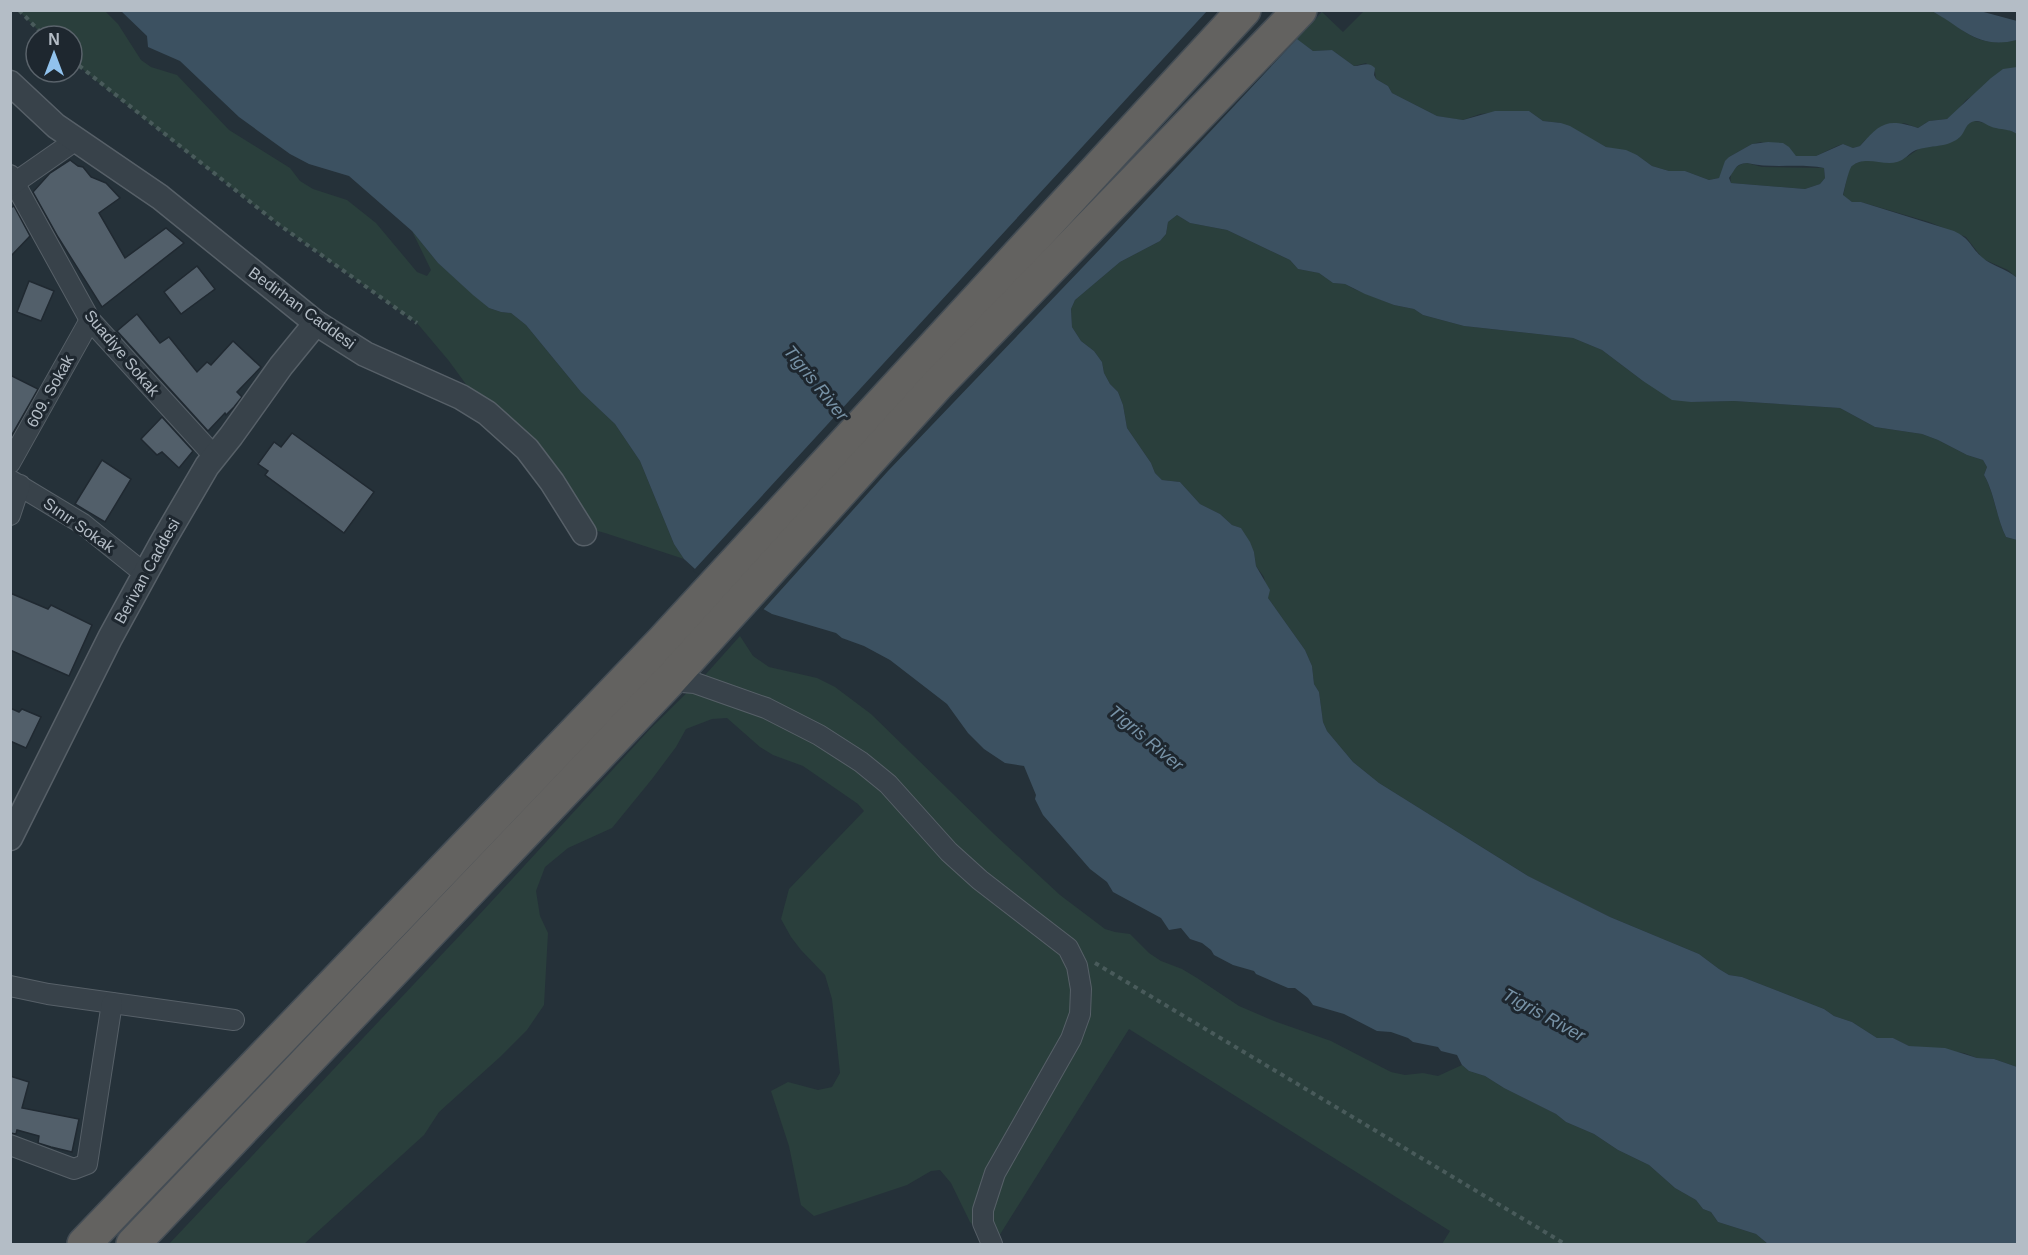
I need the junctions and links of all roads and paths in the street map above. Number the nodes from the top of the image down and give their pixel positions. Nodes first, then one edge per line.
1 (19, 10) edge
2 (1244, 10) edge
3 (1300, 10) edge
4 (32, 24) edge
5 (84, 70) edge
6 (10, 83) edge
7 (76, 140) junction
8 (12, 182) edge
9 (90, 320) junction
10 (316, 323) junction
11 (417, 323) dead end
12 (214, 457) junction
13 (10, 463) edge
14 (15, 483) edge
15 (10, 515) edge
16 (584, 533) dead end
17 (145, 574) junction
18 (679, 671) junction
19 (10, 838) edge
20 (1068, 948) junction
21 (10, 986) edge
22 (112, 1003) junction
23 (234, 1020) dead end
24 (10, 1144) edge
25 (84, 1245) edge
26 (133, 1245) edge
27 (992, 1245) edge
28 (1565, 1245) edge

1 - 4 path
2 - 25 highway
3 - 18 highway
5 - 11 path
6 - 7 street, Bedirhan Caddesi
7 - 8 street
7 - 10 street, Bedirhan Caddesi
8 - 9 street, Suadiye Sokak
9 - 12 street, Suadiye Sokak
9 - 13 street, 609. Sokak
10 - 12 street, Berivan Caddesi
10 - 16 street, Bedirhan Caddesi
12 - 17 street, Berivan Caddesi
14 - 15 street
14 - 17 street, Sınır Sokak
17 - 19 street, Berivan Caddesi
18 - 20 street
18 - 26 highway
20 - 27 street
20 - 28 path
21 - 22 street
22 - 23 street
22 - 24 street

